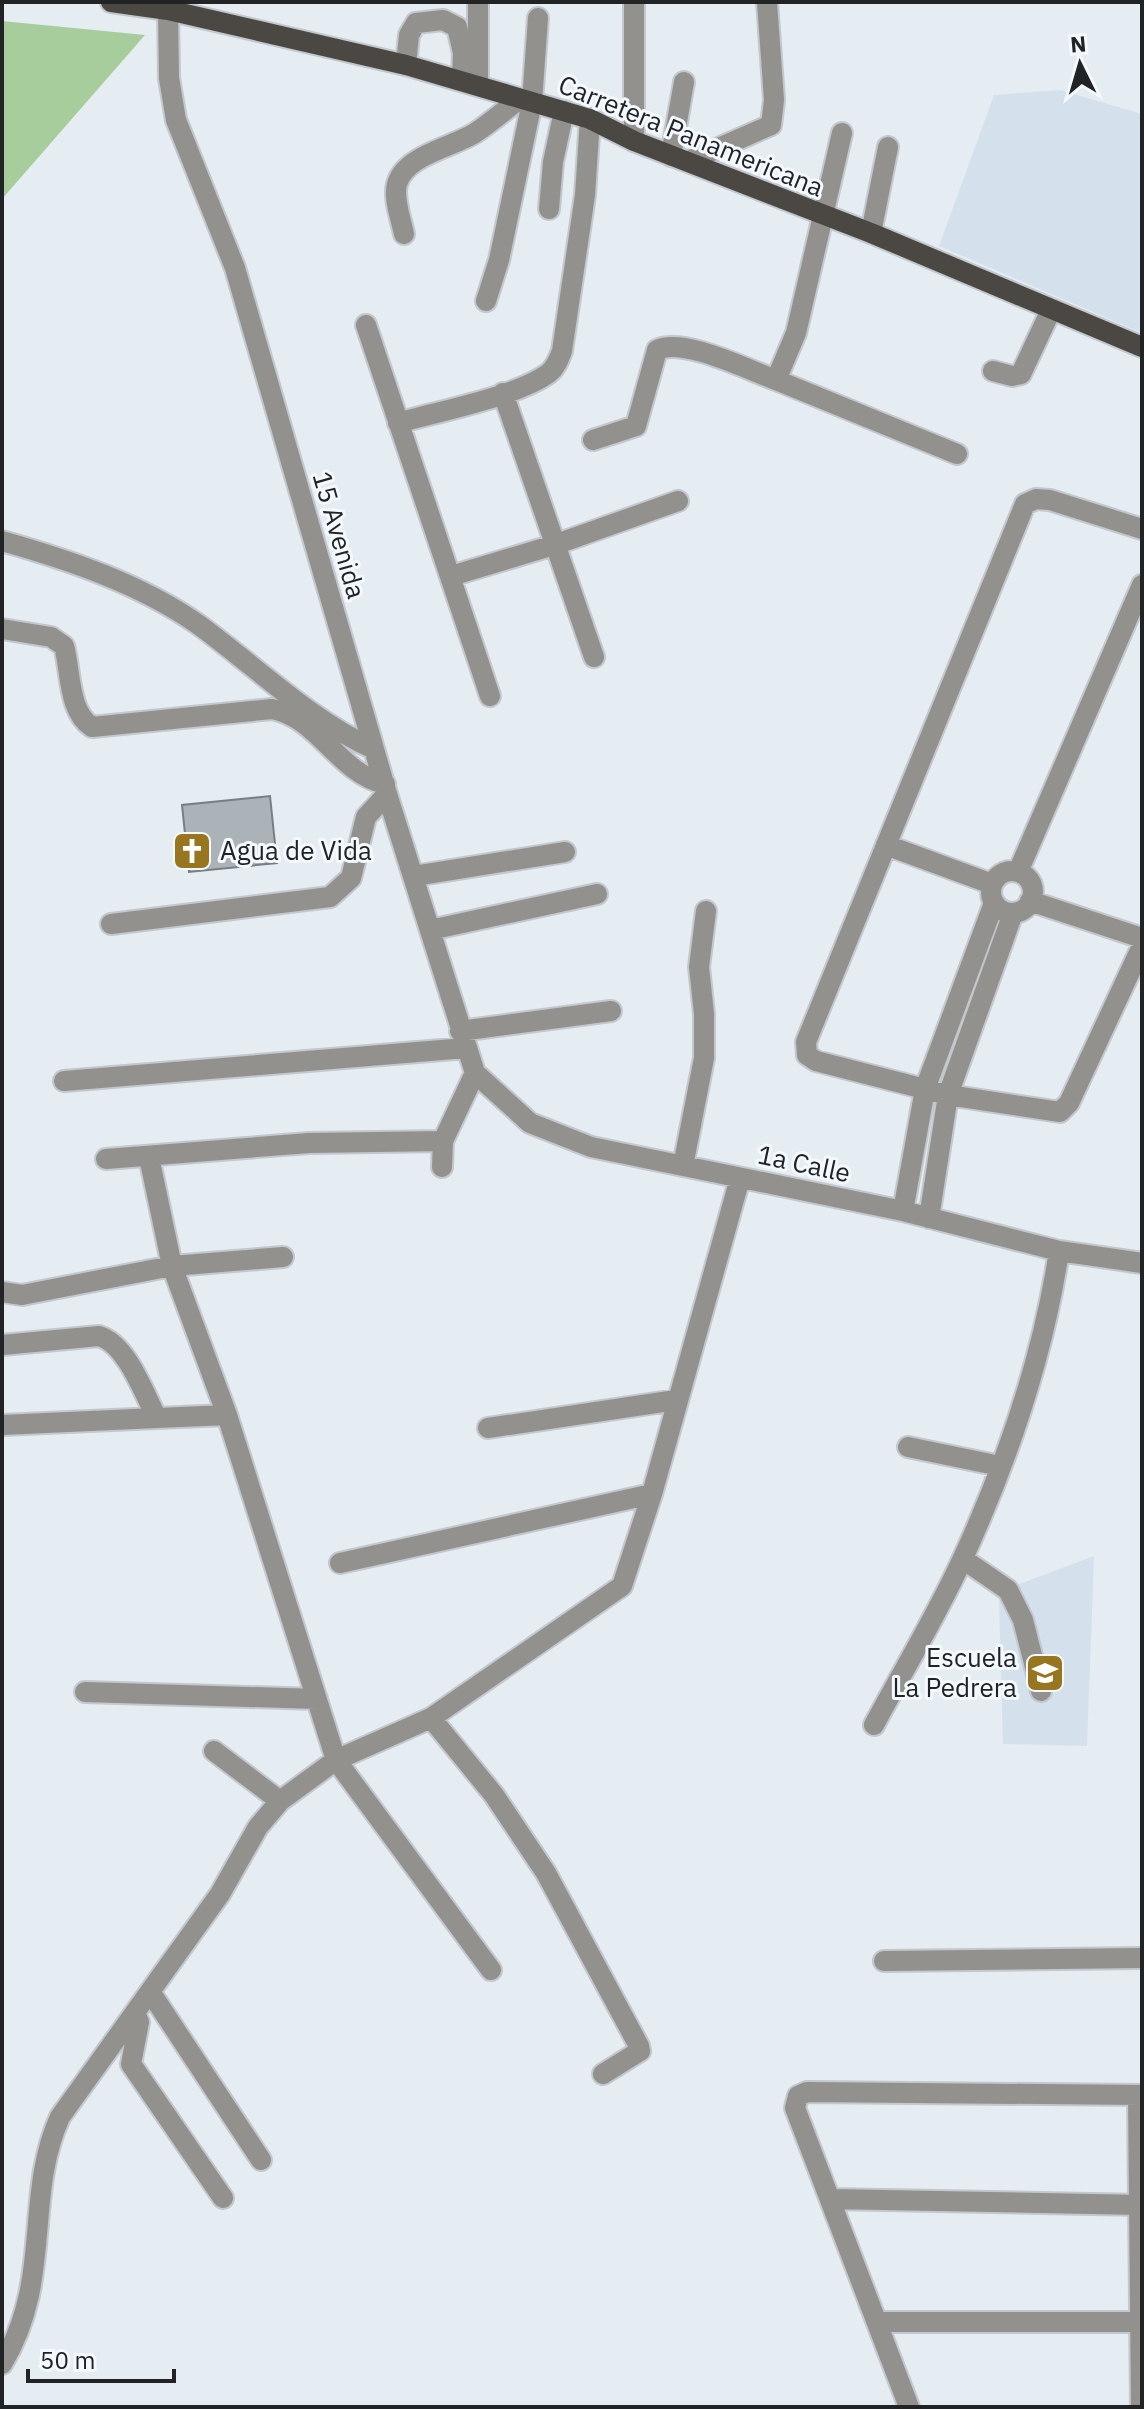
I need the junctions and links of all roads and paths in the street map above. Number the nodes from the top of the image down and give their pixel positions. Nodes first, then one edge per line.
1 (111, 2) edge
2 (478, 2) edge
3 (634, 2) edge
4 (767, 2) edge
5 (132, 3) edge
6 (168, 10) junction
7 (538, 18) dead end
8 (406, 65) junction
9 (470, 81) junction
10 (684, 82) dead end
11 (526, 100) junction
12 (564, 111) junction
13 (590, 119) junction
14 (842, 133) dead end
15 (634, 141) junction
16 (888, 147) dead end
17 (680, 158) junction
18 (549, 209) dead end
19 (824, 216) junction
20 (871, 233) junction
21 (404, 234) dead end
22 (486, 301) dead end
23 (1051, 310) junction
24 (366, 325) dead end
25 (1142, 347) edge
26 (993, 371) dead end
27 (776, 380) junction
28 (503, 393) junction
29 (398, 423) junction
30 (593, 440) dead end
31 (957, 454) dead end
32 (678, 501) dead end
33 (1142, 529) edge
34 (2, 541) edge
35 (554, 545) junction
36 (451, 576) junction
37 (1142, 585) edge
38 (2, 629) edge
39 (594, 657) dead end
40 (490, 696) dead end
41 (374, 749) junction
42 (386, 789) junction
43 (886, 845) junction
44 (565, 852) dead end
45 (1018, 872) junction
46 (414, 876) junction
47 (597, 894) dead end
48 (1007, 900) junction
49 (706, 911) dead end
50 (111, 924) dead end
51 (430, 930) junction
52 (1142, 938) edge
53 (1142, 946) edge
54 (611, 1011) dead end
55 (463, 1040) junction
56 (475, 1073) junction
57 (64, 1081) dead end
58 (925, 1089) junction
59 (948, 1095) junction
60 (443, 1141) junction
61 (149, 1157) junction
62 (106, 1159) dead end
63 (683, 1166) junction
64 (442, 1167) dead end
65 (740, 1178) junction
66 (903, 1211) junction
67 (929, 1218) junction
68 (1059, 1251) junction
69 (283, 1257) dead end
70 (1142, 1263) edge
71 (172, 1266) junction
72 (2, 1292) edge
73 (2, 1345) edge
74 (676, 1400) junction
75 (227, 1415) junction
76 (157, 1418) junction
77 (2, 1425) edge
78 (488, 1428) dead end
79 (908, 1447) dead end
80 (1000, 1466) junction
81 (652, 1494) junction
82 (963, 1559) junction
83 (340, 1563) dead end
84 (1041, 1691) dead end
85 (85, 1692) dead end
86 (317, 1699) junction
87 (431, 1718) junction
88 (874, 1725) dead end
89 (214, 1751) dead end
90 (336, 1760) junction
91 (280, 1801) junction
92 (1142, 1958) edge
93 (884, 1961) dead end
94 (491, 1970) dead end
95 (151, 1993) junction
96 (135, 2013) junction
97 (603, 2074) dead end
98 (1140, 2095) edge
99 (261, 2160) dead end
100 (223, 2198) dead end
101 (831, 2199) junction
102 (1142, 2205) edge
103 (878, 2322) junction
104 (1140, 2322) edge
105 (2, 2364) edge
106 (909, 2407) edge
107 (1141, 2407) edge

1 - 5 main road, Carretera Panamericana
2 - 9 street
3 - 15 street
4 - 17 street
5 - 6 main road, Carretera Panamericana
6 - 8 main road, Carretera Panamericana
6 - 41 street, 15 Avenida
7 - 11 street
8 - 9 main road, Carretera Panamericana
8 - 9 street
9 - 11 main road, Carretera Panamericana
10 - 17 street
11 - 12 main road, Carretera Panamericana
11 - 21 street
11 - 22 street
12 - 13 main road, Carretera Panamericana
12 - 18 street
13 - 15 main road, Carretera Panamericana
13 - 28 street
14 - 19 street
15 - 17 main road, Carretera Panamericana
16 - 20 street
17 - 19 main road, Carretera Panamericana
19 - 20 main road, Carretera Panamericana
19 - 27 street
20 - 23 main road, Carretera Panamericana
23 - 25 main road, Carretera Panamericana
23 - 26 street
24 - 29 street
27 - 30 street
27 - 31 street
28 - 29 street
28 - 35 street
29 - 36 street
32 - 35 street
33 - 43 street
34 - 41 street
35 - 36 street
35 - 39 street
36 - 40 street
37 - 45 street
38 - 42 street
41 - 42 street, 15 Avenida
42 - 46 street, 15 Avenida
42 - 50 street
43 - 48 street
43 - 58 street
44 - 46 street
45 - 48 street
45 - 48 street
46 - 51 street, 15 Avenida
47 - 51 street
48 - 52 street
48 - 58 street
48 - 59 street
49 - 63 street
51 - 55 street, 15 Avenida
53 - 59 street
54 - 55 street
55 - 56 street, 15 Avenida
55 - 57 street
56 - 60 street
56 - 63 street, 1a Calle
58 - 59 street
58 - 66 street
59 - 67 street
60 - 61 street
60 - 64 street
61 - 62 street
61 - 71 street
63 - 65 street, 1a Calle
65 - 66 street, 1a Calle
65 - 74 street
66 - 67 street, 1a Calle
67 - 68 street, 1a Calle
68 - 70 street, 1a Calle
68 - 80 street
69 - 71 street
71 - 72 street
71 - 75 street
73 - 76 street
74 - 78 street
74 - 81 street
75 - 76 street
75 - 86 street
76 - 77 street
79 - 80 street
80 - 82 street
81 - 83 street
81 - 87 street
82 - 84 street
82 - 88 street
85 - 86 street
86 - 90 street
87 - 90 street
87 - 97 street
89 - 91 street
90 - 91 street
90 - 94 street
91 - 95 street
92 - 93 street
95 - 96 street
95 - 99 street
96 - 100 street
96 - 105 street
98 - 101 street
98 - 102 street
101 - 102 street
101 - 103 street
102 - 104 street
103 - 104 street
103 - 106 street
104 - 107 street

